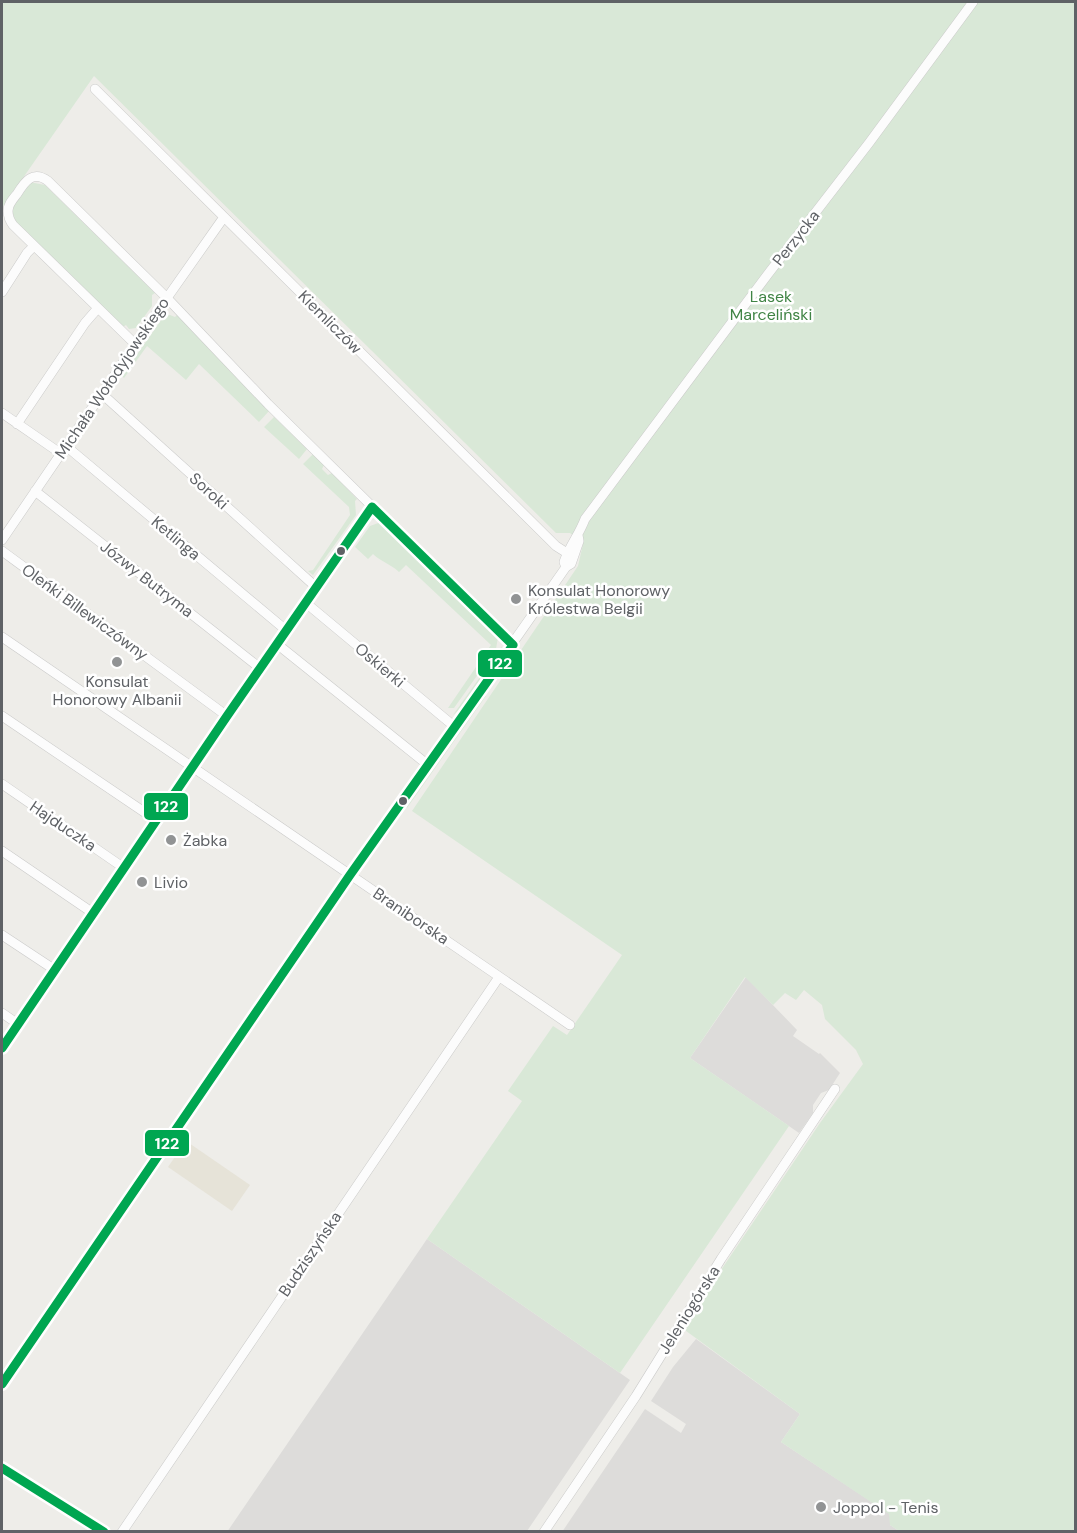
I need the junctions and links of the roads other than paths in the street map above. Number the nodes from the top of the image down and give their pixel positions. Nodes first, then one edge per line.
1 (973, 2) edge
2 (94, 89) dead end
3 (224, 217) junction
4 (34, 246) junction
5 (2, 292) edge
6 (166, 298) junction
7 (98, 308) junction
8 (135, 344) junction
9 (101, 393) junction
10 (2, 413) edge
11 (17, 424) junction
12 (63, 449) junction
13 (35, 491) junction
14 (372, 507) junction
15 (578, 535) junction
16 (2, 540) edge
17 (2, 551) edge
18 (567, 553) junction
19 (566, 567) junction
20 (317, 588) junction
21 (306, 603) junction
22 (286, 631) junction
23 (2, 637) edge
24 (277, 644) junction
25 (513, 645) junction
26 (260, 668) junction
27 (2, 716) edge
28 (227, 716) junction
29 (454, 727) junction
30 (428, 765) junction
31 (193, 766) junction
32 (2, 784) edge
33 (156, 820) junction
34 (2, 851) edge
35 (124, 867) junction
36 (350, 875) junction
37 (93, 913) junction
38 (2, 935) edge
39 (55, 970) junction
40 (499, 977) junction
41 (2, 1013) edge
42 (18, 1024) junction
43 (570, 1025) dead end
44 (2, 1048) edge
45 (835, 1089) dead end
46 (2, 1384) edge
47 (2, 1468) edge
48 (105, 1532) edge
49 (122, 1532) edge
50 (544, 1532) edge

1 - 15 street, Perzycka
2 - 3 street, Kiemliczów
3 - 6 street, Michała Wołodyjowskiego
3 - 18 street, Kiemliczów
4 - 5 street
4 - 6 street
4 - 7 street
6 - 8 street, Michała Wołodyjowskiego
6 - 14 street
7 - 8 street
7 - 11 street
8 - 9 street, Michała Wołodyjowskiego
9 - 12 street, Michała Wołodyjowskiego
9 - 20 street, Soroki
10 - 11 street, Ketlinga
11 - 12 street, Ketlinga
12 - 13 street, Michała Wołodyjowskiego
12 - 22 street, Ketlinga
13 - 16 street, Michała Wołodyjowskiego
13 - 26 street, Józwy Butryma
14 - 20 street
14 - 25 street
15 - 18 street
15 - 19 street
17 - 28 street, Oleńki Billewiczówny
18 - 19 street
19 - 25 street
20 - 21 street
21 - 22 street
21 - 29 street, Oskierki
22 - 24 street
23 - 31 street, Braniborska
24 - 26 street
24 - 30 street
25 - 29 street
26 - 28 street
27 - 33 street
28 - 31 street
29 - 30 street
30 - 36 street
31 - 33 street
31 - 36 street, Braniborska
32 - 35 street, Hajduczka
33 - 35 street
34 - 37 street
35 - 37 street
36 - 40 street, Braniborska
36 - 46 street
37 - 39 street
38 - 39 street
39 - 42 street
40 - 43 street, Braniborska
40 - 49 street, Budziszyńska
41 - 42 street
42 - 44 street
45 - 50 street, Jeleniogórska
47 - 48 street

